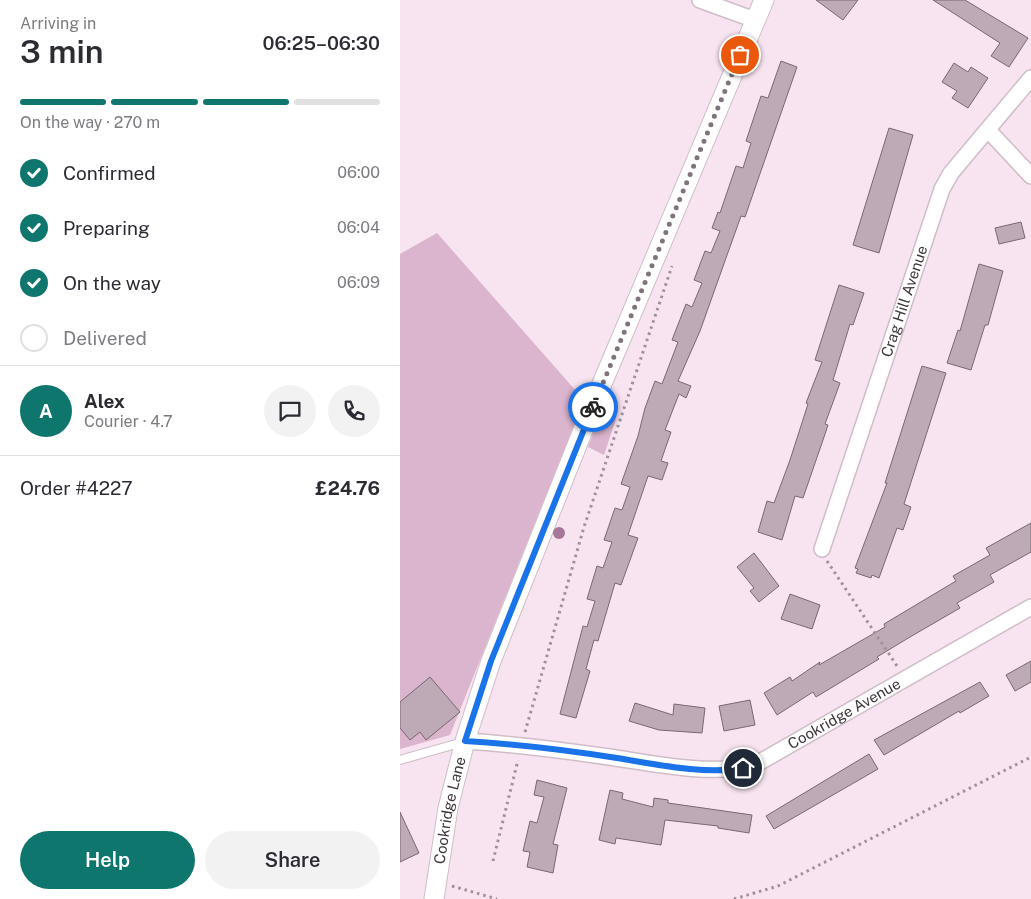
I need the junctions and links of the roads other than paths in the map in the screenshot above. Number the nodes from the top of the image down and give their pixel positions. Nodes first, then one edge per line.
1 (700, 0) edge
2 (764, 0) edge
3 (755, 20) junction
4 (1031, 78) edge
5 (988, 130) junction
6 (1031, 176) edge
7 (822, 549) road end
8 (1031, 607) edge
9 (465, 741) junction
10 (400, 760) edge
11 (435, 890) edge

1 - 3 street
2 - 3 street, Cookridge Lane
3 - 9 street, Cookridge Lane
4 - 5 street, Crag Hill Avenue
5 - 6 street
5 - 7 street, Crag Hill Avenue
8 - 9 street, Cookridge Avenue
9 - 10 lane
9 - 11 street, Cookridge Lane

